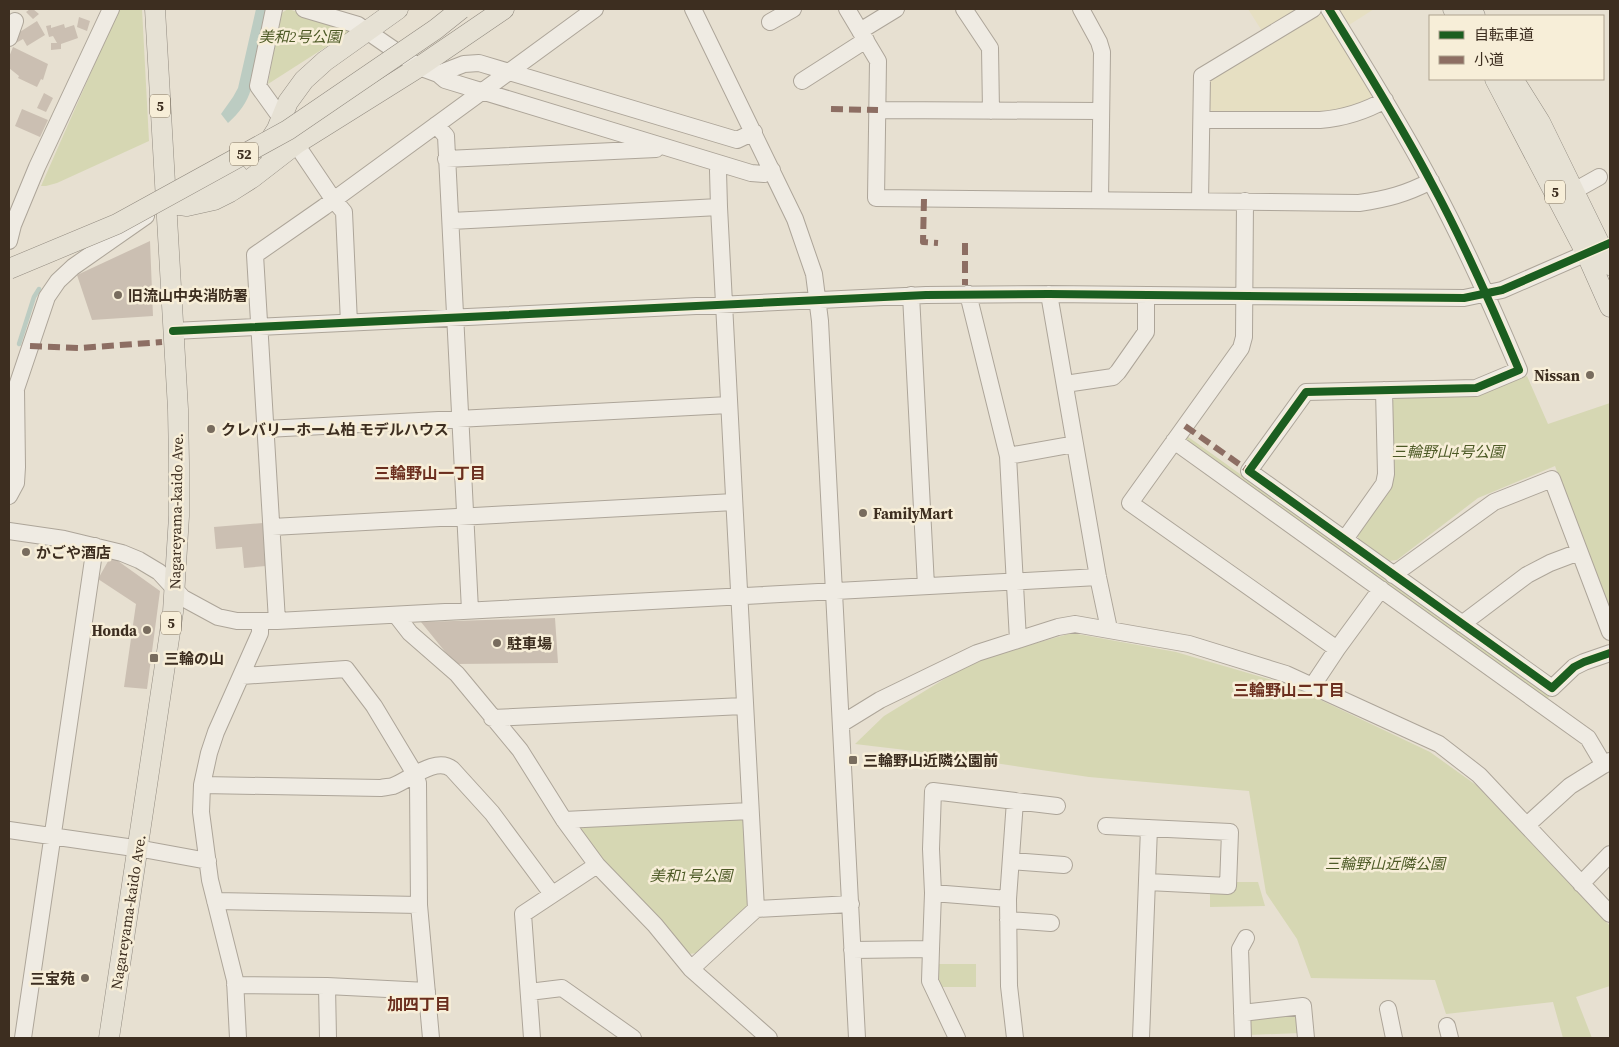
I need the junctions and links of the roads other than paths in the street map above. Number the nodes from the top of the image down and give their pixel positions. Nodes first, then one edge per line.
1 (111, 9) edge
2 (155, 9) edge
3 (274, 9) edge
4 (304, 9) edge
5 (398, 9) edge
6 (461, 9) edge
7 (504, 9) edge
8 (595, 9) edge
9 (693, 9) edge
10 (793, 9) edge
11 (846, 9) edge
12 (896, 9) edge
13 (964, 9) edge
14 (1083, 9) edge
15 (1313, 9) edge
16 (1329, 9) edge
17 (15, 21) dead end
18 (359, 21) edge
19 (770, 22) dead end
20 (863, 36) junction
21 (9, 38) edge
22 (429, 71) junction
23 (510, 72) junction
24 (1496, 80) edge
25 (1514, 80) edge
26 (802, 81) dead end
27 (482, 92) junction
28 (1385, 100) junction
29 (878, 110) junction
30 (991, 111) junction
31 (1100, 111) junction
32 (280, 118) junction
33 (1202, 120) junction
34 (436, 124) junction
35 (754, 132) junction
36 (296, 144) junction
37 (668, 149) junction
38 (446, 159) junction
39 (720, 164) junction
40 (772, 170) junction
41 (1599, 177) dead end
42 (1431, 181) junction
43 (1574, 191) junction
44 (333, 199) junction
45 (1100, 200) junction
46 (1200, 200) junction
47 (1245, 202) junction
48 (166, 203) junction
49 (719, 207) junction
50 (451, 221) junction
51 (11, 224) edge
52 (9, 241) edge
53 (1600, 247) edge
54 (1610, 265) edge
55 (9, 269) edge
56 (968, 294) junction
57 (1049, 294) junction
58 (1487, 294) junction
59 (911, 295) junction
60 (1146, 296) junction
61 (1245, 296) junction
62 (817, 299) junction
63 (724, 304) junction
64 (1610, 307) edge
65 (455, 318) junction
66 (349, 324) junction
67 (260, 328) junction
68 (173, 332) junction
69 (1065, 384) junction
70 (1384, 390) junction
71 (728, 405) junction
72 (459, 418) junction
73 (266, 429) junction
74 (1174, 441) junction
75 (1075, 444) junction
76 (1008, 456) junction
77 (9, 496) edge
78 (734, 502) junction
79 (465, 516) junction
80 (272, 527) junction
81 (9, 531) edge
82 (1345, 539) junction
83 (95, 546) junction
84 (1579, 552) junction
85 (1394, 575) junction
86 (1098, 577) junction
87 (1014, 583) junction
88 (926, 586) junction
89 (174, 588) junction
90 (1381, 589) junction
91 (834, 592) junction
92 (740, 597) junction
93 (470, 610) junction
94 (396, 615) junction
95 (277, 621) junction
96 (260, 622) junction
97 (1462, 624) junction
98 (1109, 629) junction
99 (1610, 632) edge
100 (1018, 640) junction
101 (1337, 649) junction
102 (1610, 653) edge
103 (242, 676) junction
104 (1313, 685) junction
105 (743, 706) junction
106 (492, 718) junction
107 (841, 724) junction
108 (1607, 763) edge
109 (415, 774) junction
110 (202, 785) junction
111 (1015, 801) junction
112 (1057, 806) dead end
113 (750, 810) junction
114 (564, 820) junction
115 (1527, 825) junction
116 (1106, 826) dead end
117 (1149, 828) junction
118 (9, 830) edge
119 (51, 836) junction
120 (137, 849) junction
121 (1610, 854) edge
122 (208, 861) junction
123 (1011, 861) junction
124 (1064, 864) dead end
125 (597, 865) junction
126 (1148, 882) junction
127 (1581, 884) junction
128 (934, 893) junction
129 (552, 894) junction
130 (1008, 899) junction
131 (215, 902) junction
132 (851, 904) junction
133 (419, 905) junction
134 (756, 909) junction
135 (1610, 914) edge
136 (1008, 920) junction
137 (1051, 922) dead end
138 (1246, 938) dead end
139 (931, 949) junction
140 (852, 950) junction
141 (691, 969) junction
142 (235, 985) junction
143 (327, 986) junction
144 (427, 991) junction
145 (529, 992) junction
146 (1388, 1008) dead end
147 (1242, 1014) junction
148 (23, 1038) edge
149 (109, 1038) edge
150 (238, 1038) edge
151 (328, 1038) edge
152 (431, 1038) edge
153 (532, 1038) edge
154 (633, 1038) edge
155 (769, 1038) edge
156 (857, 1038) edge
157 (957, 1038) edge
158 (1015, 1038) edge
159 (1141, 1038) edge
160 (1243, 1038) edge
161 (1306, 1038) edge
162 (1394, 1038) edge

1 - 51 street
2 - 48 main road, Nagareyama-kaido Ave. / 5
3 - 32 street
4 - 18 street
5 - 18 main road
6 - 55 main road, 52, bridge
7 - 22 main road
8 - 23 street
9 - 35 street
10 - 19 street
11 - 20 street
12 - 20 street
13 - 30 street
14 - 31 street
15 - 33 street
16 - 28 street
17 - 21 street
18 - 22 street
18 - 32 main road
20 - 26 street
20 - 29 street
22 - 23 street
22 - 27 street
22 - 36 main road
23 - 27 street
23 - 35 street
24 - 53 main road, 5
25 - 43 main road, 5
27 - 34 street
27 - 37 street
28 - 33 street
28 - 42 street
29 - 30 street
29 - 45 street
30 - 31 street
31 - 45 street
32 - 48 main road
33 - 46 street
34 - 38 street
34 - 44 street
35 - 40 street
36 - 44 street
36 - 48 main road
37 - 38 street
37 - 39 street
38 - 50 street
39 - 40 street
39 - 49 street
40 - 62 street
41 - 43 street
42 - 47 street
42 - 58 street
43 - 53 main road, 5
44 - 66 street
44 - 67 street
45 - 46 street
46 - 47 street
47 - 61 street
48 - 68 main road, Nagareyama-kaido Ave. / 5
48 - 77 street
49 - 50 street
49 - 63 street
50 - 65 street
51 - 52 street
53 - 54 main road, 5
53 - 58 street
53 - 64 main road, 5
56 - 57 street
56 - 59 street
56 - 76 street
57 - 60 street
57 - 69 street
58 - 61 street
58 - 70 street
59 - 62 street
59 - 88 street
60 - 61 street
60 - 69 street
61 - 74 street
62 - 63 street
62 - 91 street
63 - 65 street
63 - 71 street
65 - 66 street
65 - 72 street
66 - 67 street
67 - 68 street
67 - 73 street
68 - 89 main road, Nagareyama-kaido Ave. / 5
69 - 75 street
70 - 82 street
70 - 82 street
71 - 72 street
71 - 78 street
72 - 73 street
72 - 79 street
73 - 80 street
74 - 90 street
74 - 101 street
75 - 76 street
75 - 86 street
76 - 87 street
78 - 79 street
78 - 92 street
79 - 80 street
79 - 93 street
80 - 95 street
81 - 83 street
82 - 85 street
83 - 89 street
83 - 119 street
84 - 85 street
84 - 97 street
84 - 99 street
85 - 97 street
86 - 87 street
86 - 98 street
87 - 88 street
87 - 100 street
88 - 91 street
89 - 96 street
89 - 120 main road, Nagareyama-kaido Ave. / 5
90 - 101 street
90 - 108 street
91 - 92 street
91 - 107 street
92 - 93 street
92 - 105 street
93 - 94 street
94 - 95 street
94 - 106 street
95 - 96 street
96 - 103 street
97 - 102 street
98 - 100 street
98 - 104 street
100 - 107 street
101 - 104 street
103 - 109 street
103 - 110 street
104 - 115 street
105 - 106 street
105 - 113 street
106 - 114 street
107 - 132 street
108 - 115 street
109 - 110 street
109 - 129 street
109 - 133 street
110 - 122 street
111 - 112 street
111 - 123 street
111 - 128 street
113 - 114 street
113 - 134 street
114 - 125 street
115 - 127 street
116 - 117 street
117 - 126 street
117 - 126 street
118 - 119 street
119 - 120 street
119 - 148 street
120 - 122 street
120 - 149 main road, Nagareyama-kaido Ave. / 5
121 - 127 street
122 - 131 street
123 - 124 street
123 - 130 street
125 - 129 street
125 - 141 street
126 - 159 street
127 - 135 street
128 - 130 street
128 - 139 street
129 - 145 street
130 - 136 street
131 - 133 street
131 - 142 street
132 - 134 street
132 - 140 street
133 - 144 street
134 - 141 street
136 - 137 street
136 - 158 street
138 - 147 street
139 - 140 street
139 - 157 street
140 - 156 street
141 - 155 street
142 - 143 street
142 - 150 street
143 - 144 street
143 - 151 street
144 - 152 street
145 - 153 street
145 - 154 street
146 - 162 street
147 - 160 street
147 - 161 street

